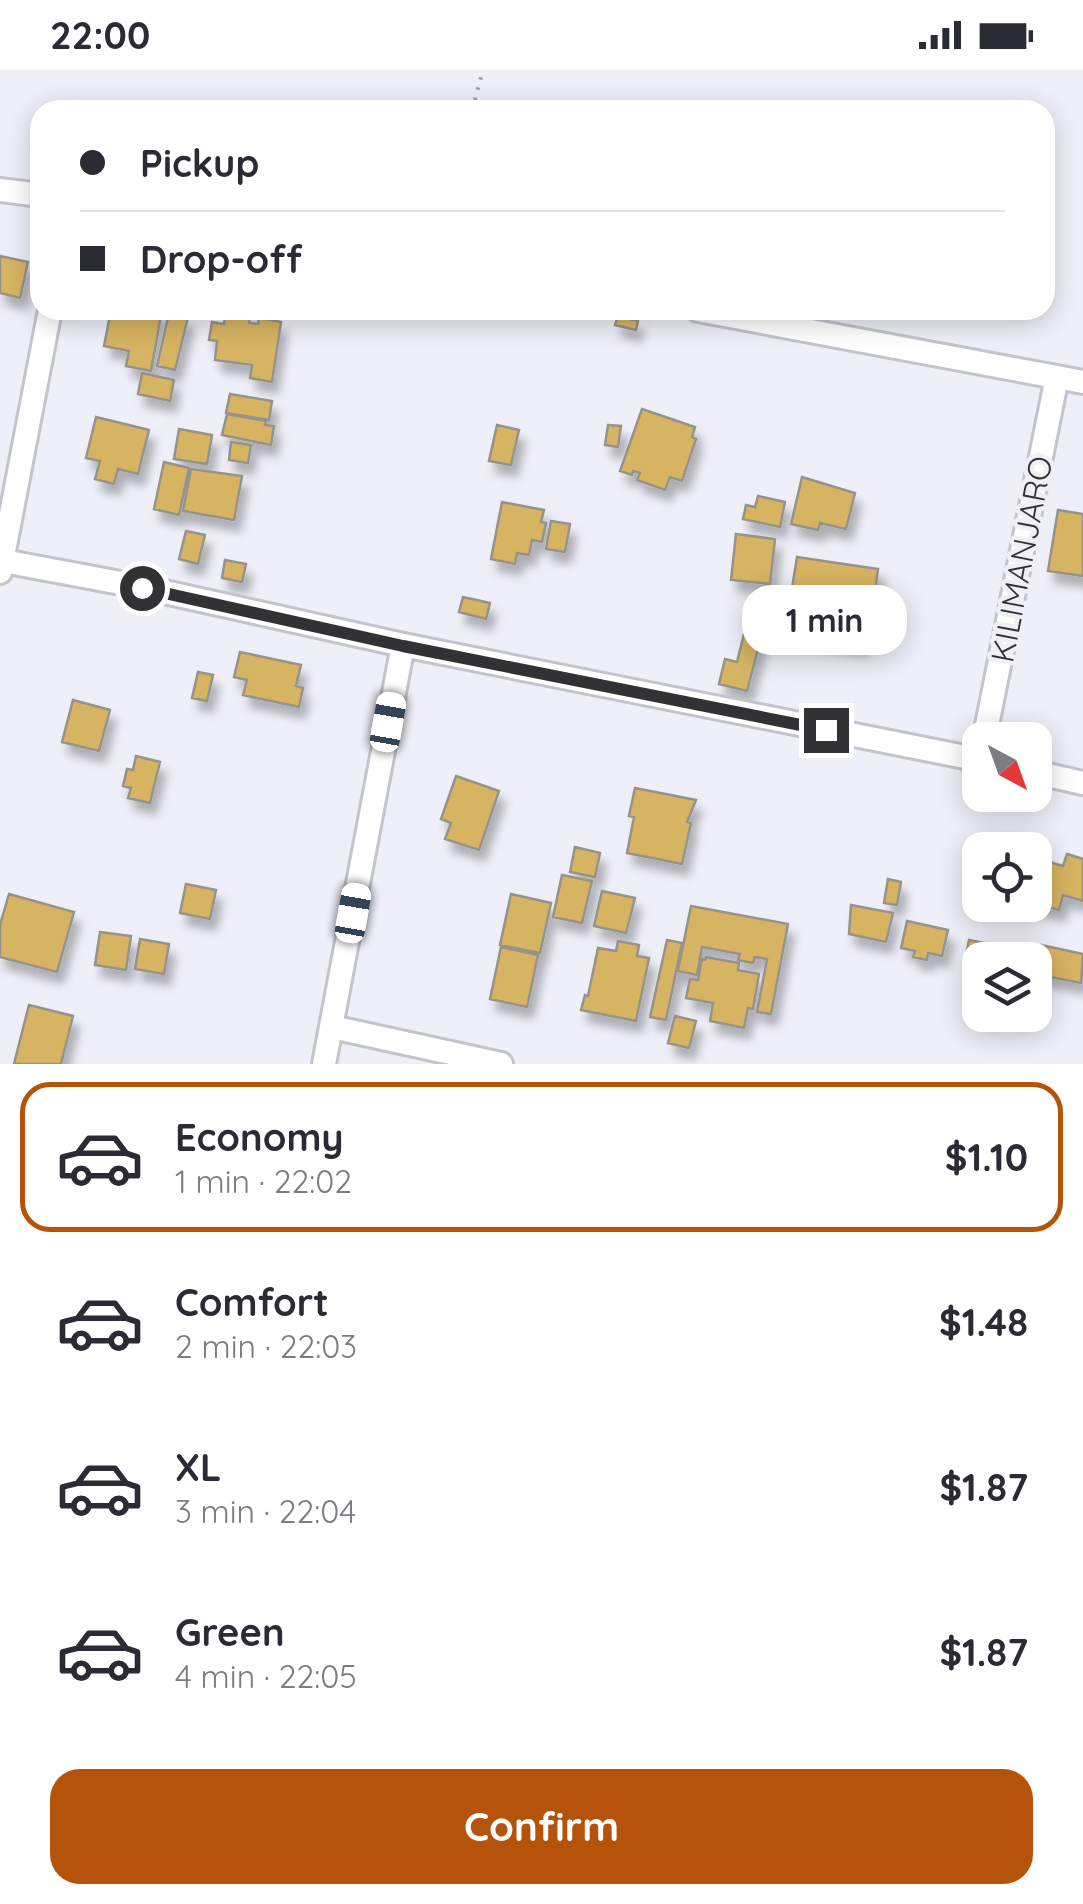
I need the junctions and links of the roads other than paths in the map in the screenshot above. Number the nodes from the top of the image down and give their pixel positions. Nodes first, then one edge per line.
1 (0, 190) edge
2 (30, 193) edge
3 (48, 320) edge
4 (752, 320) edge
5 (1057, 377) junction
6 (1083, 382) edge
7 (2, 568) edge
8 (403, 646) junction
9 (988, 722) edge
10 (962, 755) edge
11 (1052, 776) edge
12 (1083, 783) edge
13 (332, 1027) junction
14 (324, 1064) edge
15 (501, 1064) edge

1 - 2 street
3 - 7 street
4 - 5 street
5 - 6 street
5 - 9 street, KILIMANJARO
7 - 8 street
8 - 10 street
8 - 13 street
11 - 12 street
13 - 14 street
13 - 15 street

